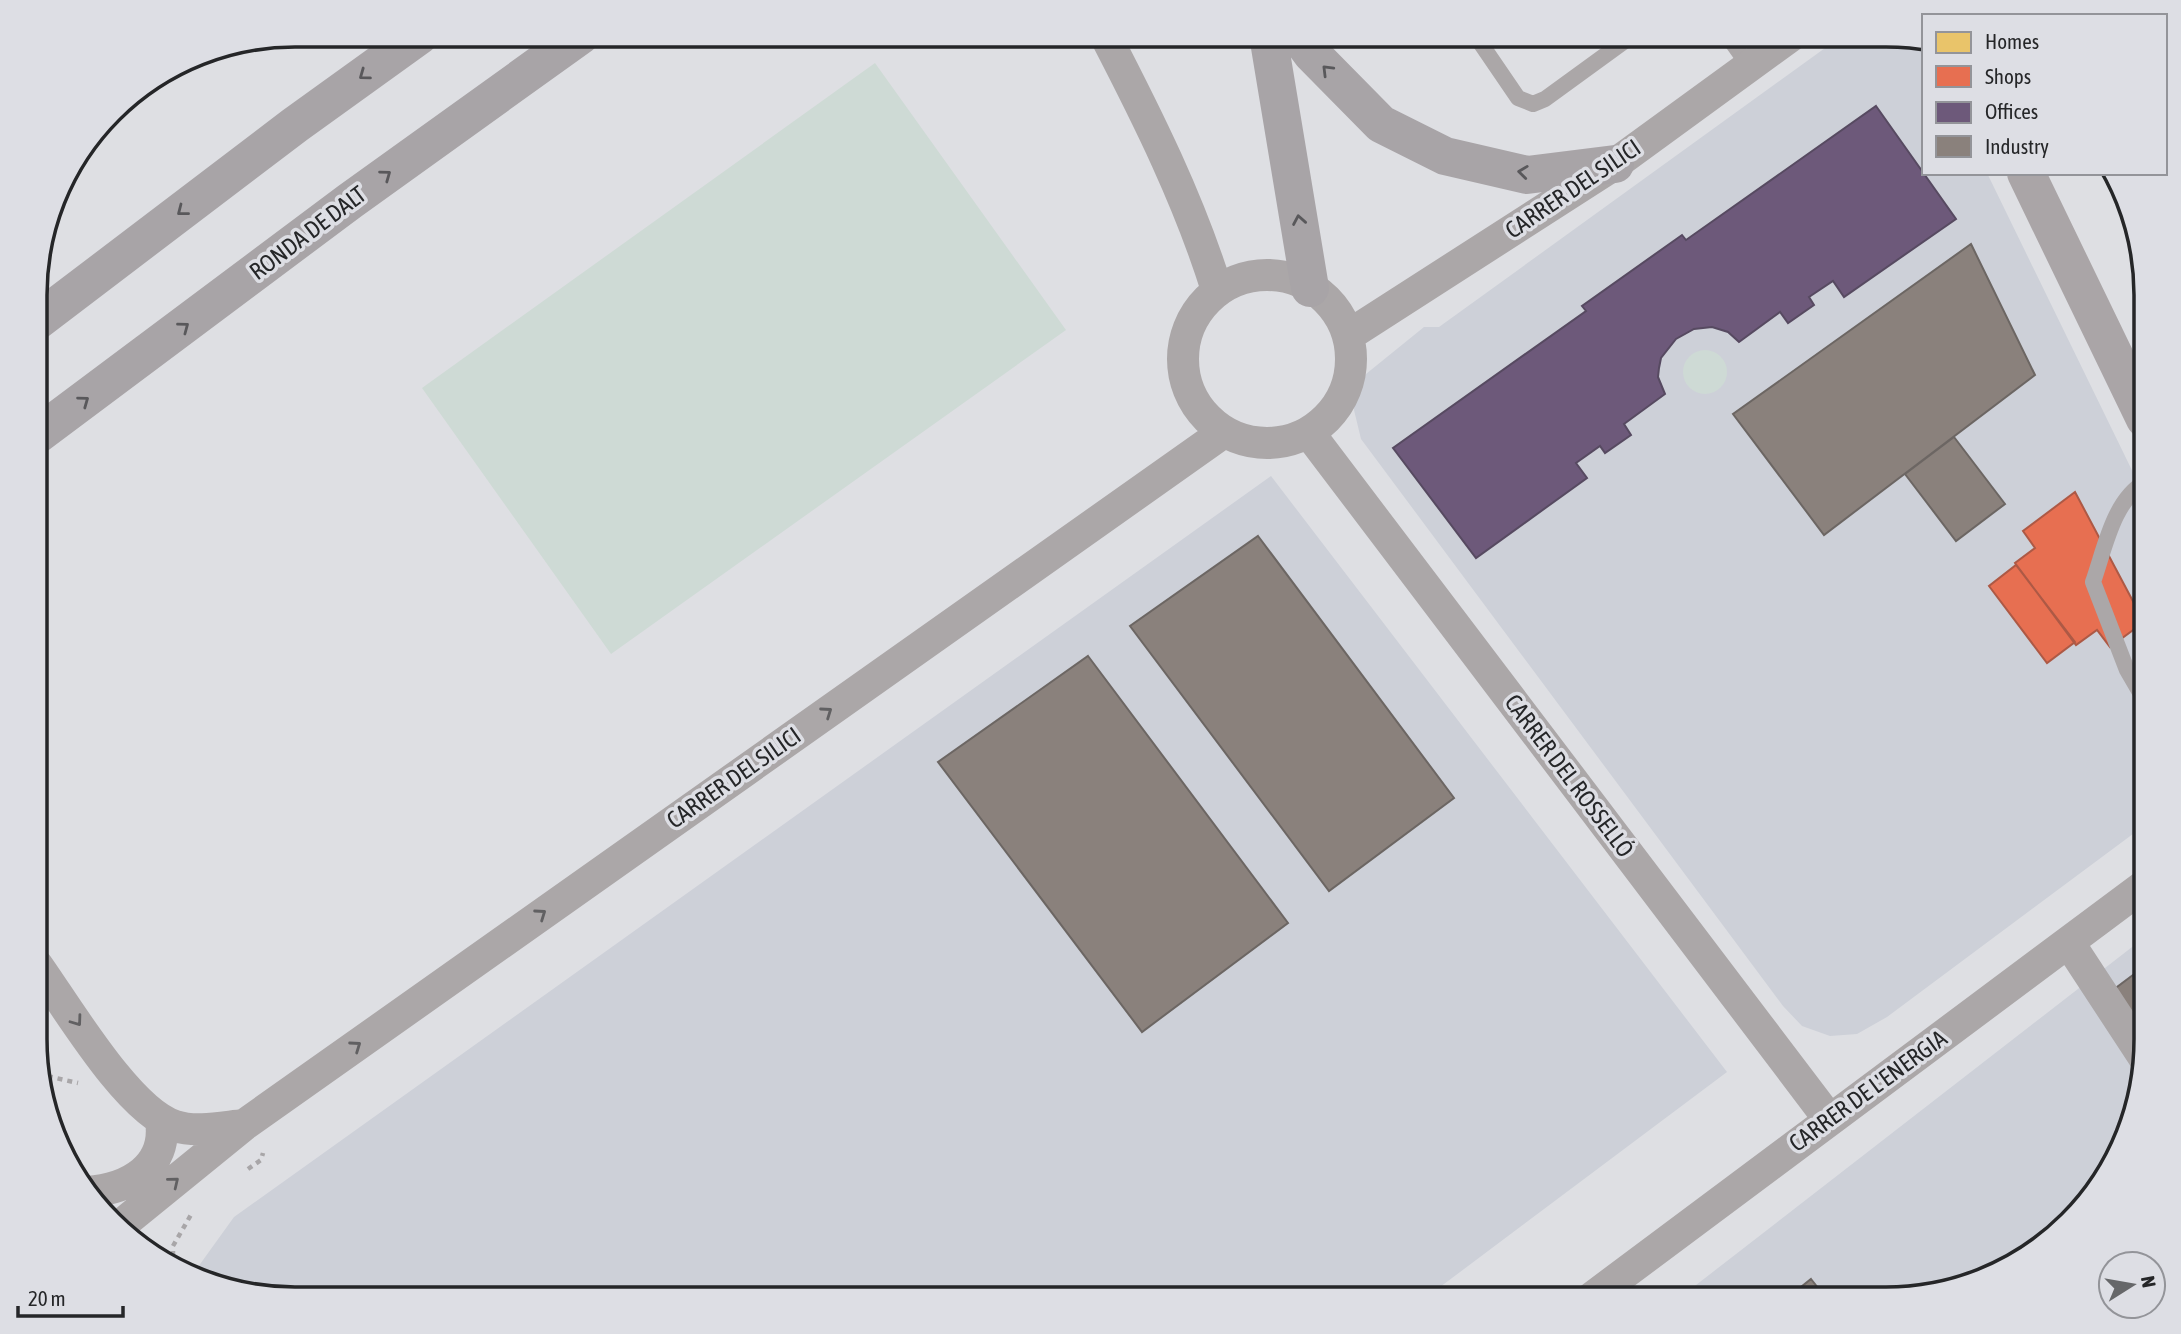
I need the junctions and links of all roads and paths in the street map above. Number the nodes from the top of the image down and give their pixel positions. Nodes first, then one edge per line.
1 (403, 47) edge
2 (564, 47) edge
3 (1111, 47) edge
4 (1270, 47) edge
5 (1307, 47) edge
6 (1483, 47) edge
7 (1616, 47) edge
8 (1736, 47) edge
9 (1775, 47) edge
10 (1749, 66) junction
11 (1615, 164) junction
12 (2027, 175) edge
13 (1310, 288) junction
14 (1217, 290) junction
15 (47, 314) edge
16 (1349, 335) junction
17 (2133, 393) edge
18 (47, 428) edge
19 (1224, 432) junction
20 (1309, 433) junction
21 (2133, 490) edge
22 (2134, 681) edge
23 (2134, 894) edge
24 (2069, 943) junction
25 (47, 979) edge
26 (2134, 1042) edge
27 (50, 1077) edge
28 (89, 1086) dead end
29 (1829, 1119) junction
30 (161, 1121) junction
31 (244, 1125) junction
32 (262, 1150) dead end
33 (240, 1174) dead end
34 (99, 1191) edge
35 (195, 1209) dead end
36 (127, 1220) edge
37 (173, 1255) edge
38 (1605, 1287) edge

1 -> 15 highway
18 -> 2 highway, RONDA DE DALT
3 - 14 street
13 -> 4 highway
11 -> 5 highway
6 - 7 lane
8 - 10 lane
9 - 10 street, CARRER DEL SILICI
10 - 11 street, CARRER DEL SILICI
11 - 16 street, CARRER DEL SILICI
12 - 17 main road
13 - 14 street
13 - 16 street
14 - 19 street
16 - 20 street
19 - 20 street
31 -> 19 street, CARRER DEL SILICI
20 - 29 street, CARRER DEL ROSSELLÓ
21 - 22 lane
23 - 24 street, CARRER DE L'ENERGIA
24 - 26 street
24 - 29 street, CARRER DE L'ENERGIA
25 -> 30 street
27 - 28 path
29 - 38 street, CARRER DE L'ENERGIA
30 - 31 street
30 - 34 street
36 -> 31 street, CARRER DEL SILICI
32 - 33 path
35 - 37 path

